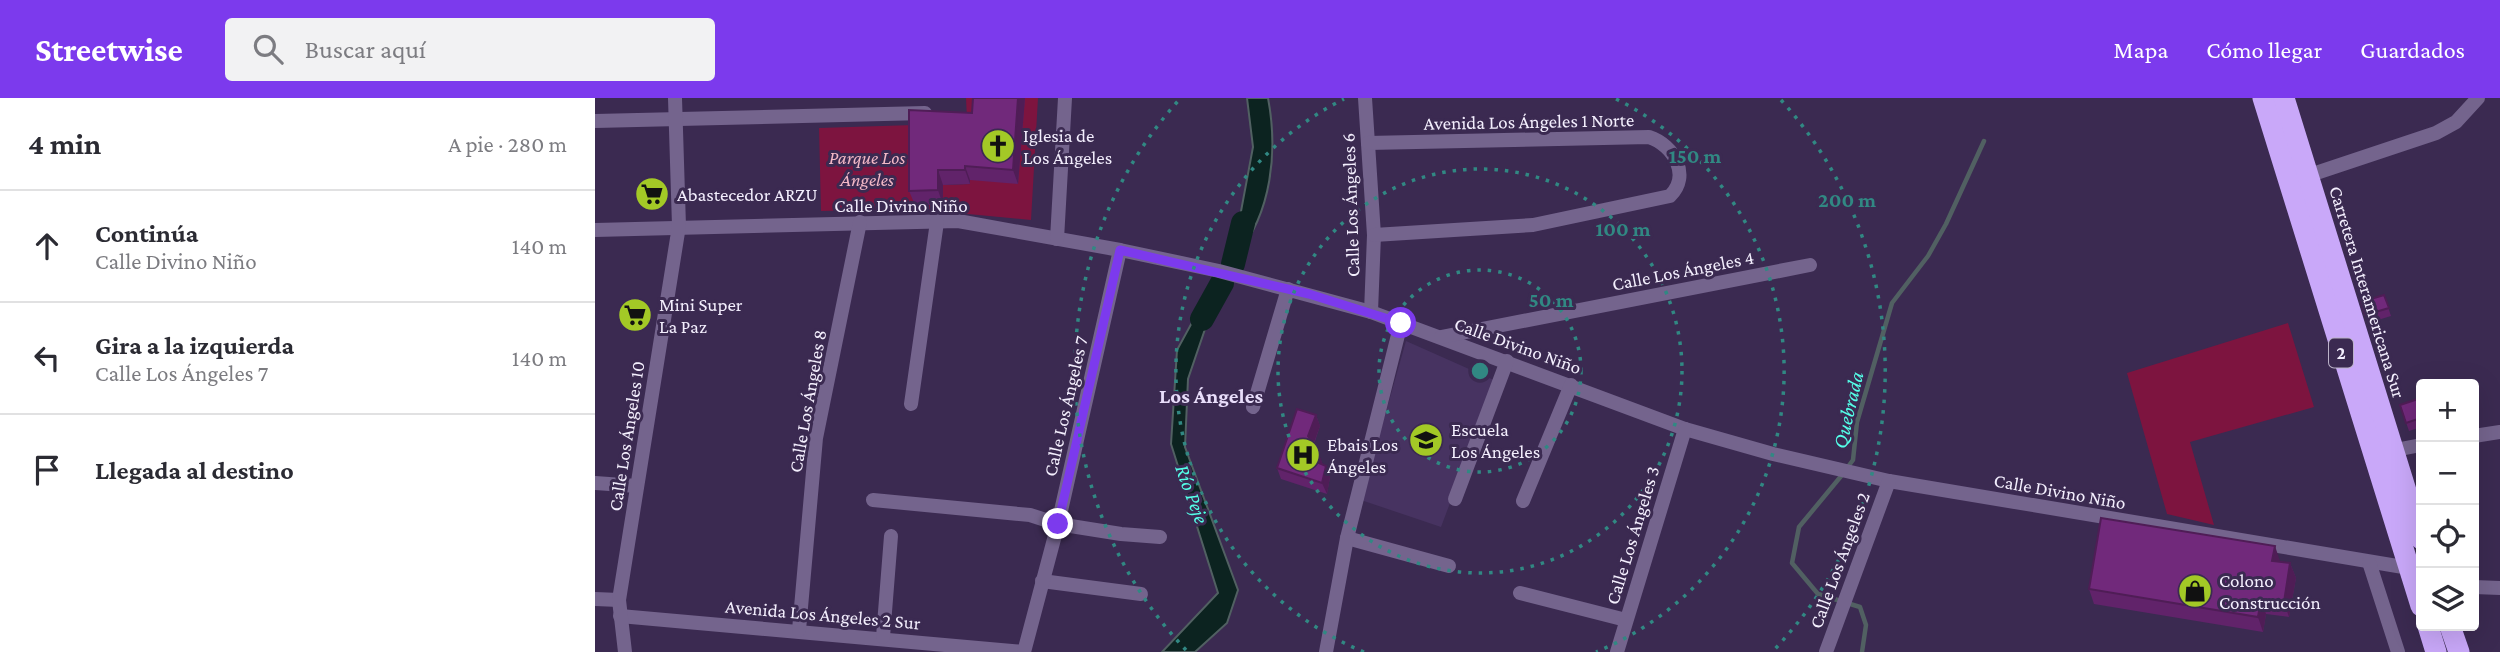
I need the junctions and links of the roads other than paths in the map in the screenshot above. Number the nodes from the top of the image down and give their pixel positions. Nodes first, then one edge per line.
1 (675, 98) edge
2 (1065, 98) edge
3 (1366, 98) edge
4 (2263, 98) edge
5 (2284, 98) edge
6 (2477, 98) edge
7 (941, 113) edge
8 (676, 120) junction
9 (595, 121) edge
10 (1368, 143) junction
11 (2298, 179) junction
12 (860, 222) junction
13 (937, 222) junction
14 (679, 226) junction
15 (595, 230) edge
16 (1374, 235) junction
17 (1057, 239) junction
18 (1120, 250) junction
19 (1810, 265) dead end
20 (1288, 289) junction
21 (1371, 312) junction
22 (1401, 323) junction
23 (1440, 337) junction
24 (1507, 361) junction
25 (1571, 385) junction
26 (911, 404) dead end
27 (1254, 407) dead end
28 (1685, 429) junction
29 (2500, 432) edge
30 (2479, 435) edge
31 (2416, 446) edge
32 (2382, 452) junction
33 (1889, 481) junction
34 (595, 483) edge
35 (637, 486) junction
36 (1455, 499) dead end
37 (873, 500) dead end
38 (1523, 500) dead end
39 (1058, 524) junction
40 (2416, 528) edge
41 (891, 536) dead end
42 (1160, 537) dead end
43 (1347, 538) junction
44 (2369, 562) junction
45 (1449, 566) dead end
46 (2415, 569) edge
47 (1042, 581) junction
48 (2479, 587) edge
49 (2500, 588) edge
50 (1520, 593) dead end
51 (1141, 594) dead end
52 (595, 599) edge
53 (619, 600) junction
54 (620, 616) junction
55 (1626, 620) junction
56 (799, 630) junction
57 (2430, 631) edge
58 (2452, 631) edge
59 (883, 637) junction
60 (625, 652) edge
61 (1023, 652) edge
62 (1326, 652) edge
63 (1617, 652) edge
64 (1826, 652) edge
65 (2397, 652) edge
66 (2436, 652) edge
67 (2459, 652) edge

1 - 8 street, Calle Los Ángeles 10
2 - 17 street
3 - 10 street, Calle Los Ángeles 6
4 - 11 highway, Carretera Interamericana Sur / 2
5 - 11 highway, Carretera Interamericana Sur / 2
6 - 11 street
7 - 8 street
8 - 9 street
8 - 14 street, Calle Los Ángeles 10
10 - 16 street, Calle Los Ángeles 6
10 - 16 street, Avenida Los Ángeles 1 Norte
11 - 32 highway, Carretera Interamericana Sur / 2
12 - 13 street, Calle Divino Niño
12 - 14 street, Calle Divino Niño
12 - 56 street, Calle Los Ángeles 8
13 - 17 street, Calle Divino Niño
13 - 26 street
14 - 15 street, Calle Divino Niño
14 - 35 street, Calle Los Ángeles 10
16 - 21 street, Calle Los Ángeles 6
17 - 18 street, Calle Divino Niño
18 - 20 street, Calle Divino Niño
18 - 39 street, Calle Los Ángeles 7
19 - 23 street, Calle Los Ángeles 4
20 - 21 street, Calle Divino Niño
20 - 27 street
21 - 22 street, Calle Divino Niño
22 - 23 street, Calle Divino Niño
22 - 43 street
23 - 24 street, Calle Divino Niño
24 - 25 street, Calle Divino Niño
24 - 36 street
25 - 28 street, Calle Divino Niño
25 - 38 street
28 - 33 street, Calle Divino Niño
28 - 55 street, Calle Los Ángeles 3
29 - 30 street
31 - 32 street
32 - 40 highway, Carretera Interamericana Sur / 2
32 - 46 highway, Carretera Interamericana Sur / 2
33 - 44 street, Calle Divino Niño
33 - 64 street, Calle Los Ángeles 2
34 - 35 street
35 - 53 street, Calle Los Ángeles 10
37 - 39 street
39 - 42 street
39 - 47 street, Calle Los Ángeles 7
41 - 59 street
43 - 45 street
43 - 62 street
44 - 46 street, Calle Divino Niño
44 - 65 street
47 - 51 street
47 - 61 street, Calle Los Ángeles 7
48 - 49 street
50 - 55 street
52 - 53 street
53 - 54 street, Calle Los Ángeles 10
54 - 56 street, Avenida Los Ángeles 2 Sur
54 - 60 street, Calle Los Ángeles 10
55 - 63 street, Calle Los Ángeles 3
56 - 59 street, Avenida Los Ángeles 2 Sur
57 - 66 highway
58 - 67 highway
59 - 61 street, Avenida Los Ángeles 2 Sur

